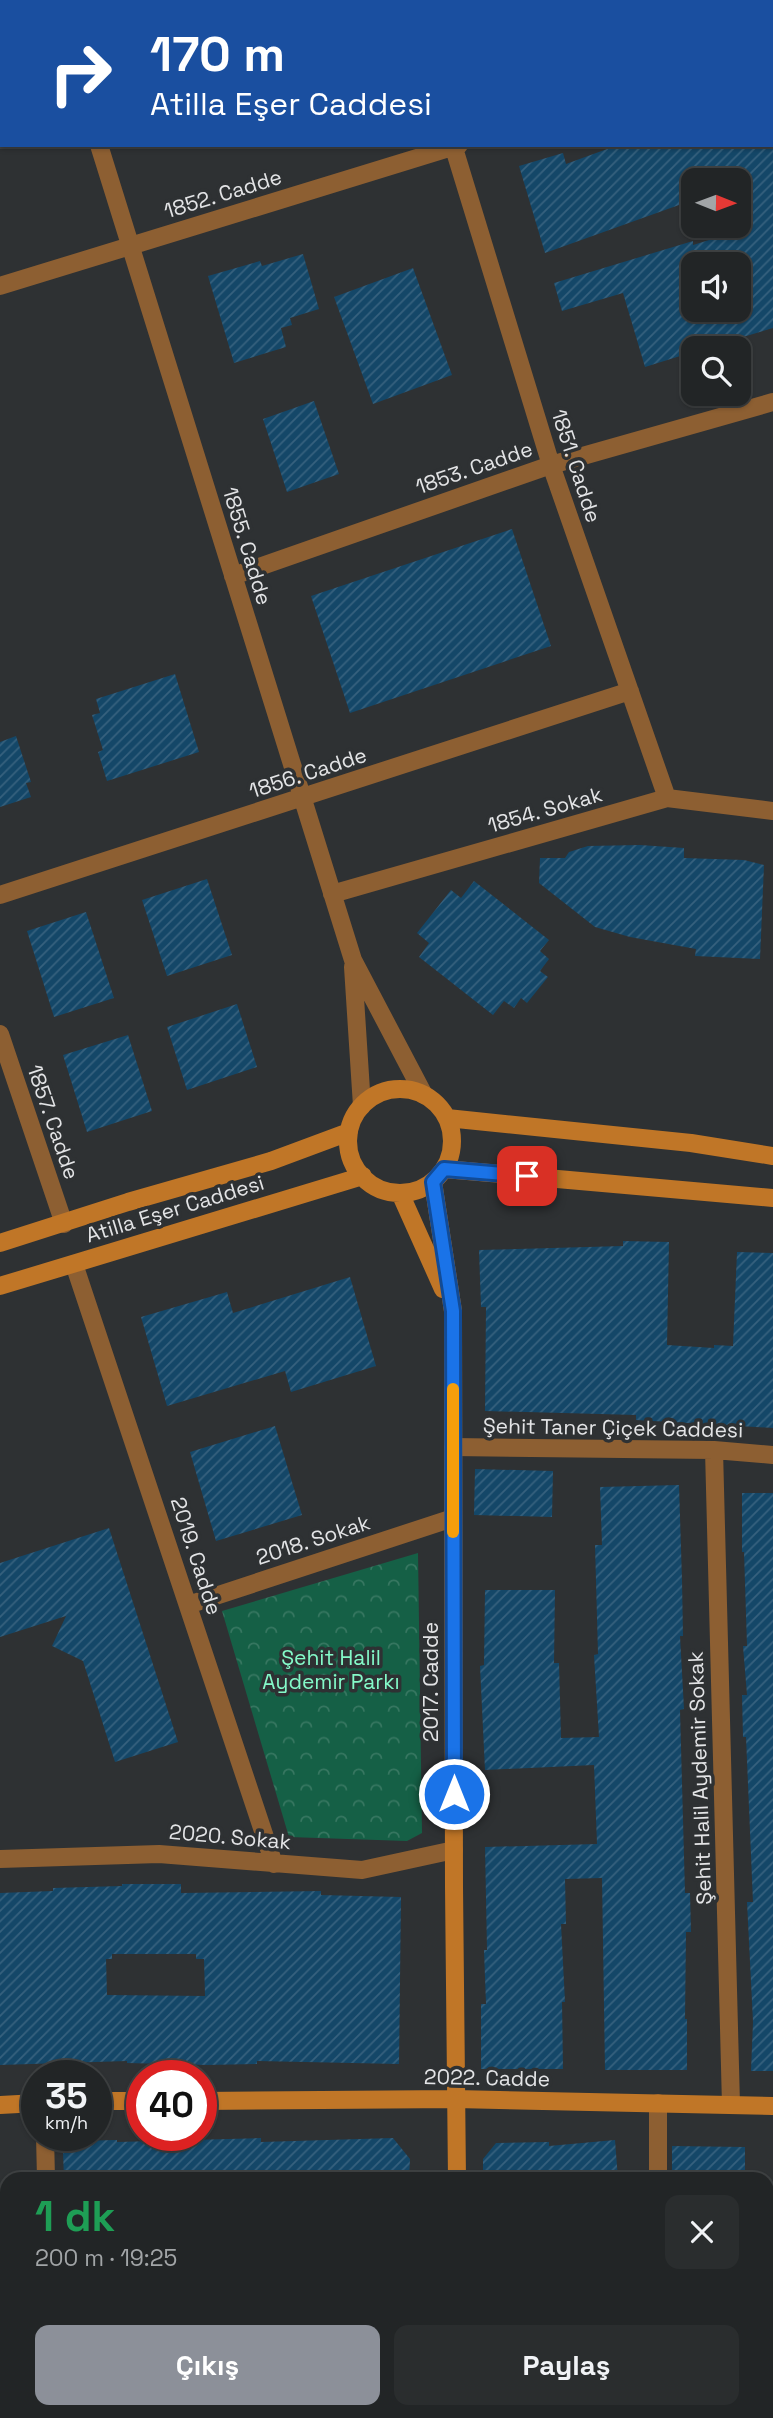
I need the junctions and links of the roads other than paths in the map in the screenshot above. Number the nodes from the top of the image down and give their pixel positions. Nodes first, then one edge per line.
1 (100, 147) edge
2 (452, 147) edge
3 (455, 147) edge
4 (131, 246) junction
5 (0, 286) edge
6 (773, 402) edge
7 (551, 465) junction
8 (233, 576) junction
9 (630, 691) junction
10 (667, 798) junction
11 (302, 799) junction
12 (773, 811) edge
13 (332, 894) junction
14 (0, 895) edge
15 (353, 960) junction
16 (0, 1034) edge
17 (424, 1095) junction
18 (362, 1106) junction
19 (447, 1118) junction
20 (349, 1132) junction
21 (773, 1156) edge
22 (439, 1175) junction
23 (363, 1176) junction
24 (400, 1193) junction
25 (773, 1198) edge
26 (64, 1224) junction
27 (0, 1243) edge
28 (74, 1264) junction
29 (0, 1286) edge
30 (453, 1311) junction
31 (453, 1447) junction
32 (714, 1450) junction
33 (773, 1455) edge
34 (453, 1518) junction
35 (188, 1605) junction
36 (454, 1850) junction
37 (0, 1858) edge
38 (274, 1864) junction
39 (456, 2099) junction
40 (217, 2101) edge
41 (21, 2104) edge
42 (658, 2104) junction
43 (0, 2105) edge
44 (731, 2105) junction
45 (773, 2106) edge
46 (45, 2151) edge
47 (46, 2172) edge
48 (457, 2172) edge
49 (658, 2172) edge

1 - 4 street, 1855. Cadde
2 - 4 street, 1852. Cadde
3 - 7 street, 1851. Cadde
4 - 5 street, 1852. Cadde
4 - 8 street, 1855. Cadde
6 - 7 street, 1853. Cadde
7 - 8 street, 1853. Cadde
7 - 9 street, 1851. Cadde
8 - 11 street, 1855. Cadde
9 - 10 street, 1851. Cadde
9 - 11 street, 1856. Cadde
10 - 12 street, 1854. Sokak
10 - 13 street, 1854. Sokak
11 - 13 street, 1855. Cadde
11 - 14 street, 1856. Cadde
13 - 15 street, 1855. Cadde
15 - 17 street, 1855. Cadde
15 - 18 street, 1855. Cadde
16 - 26 street, 1857. Cadde
17 - 18 street
17 - 19 street
18 - 20 street
19 - 21 street
19 - 22 street
20 - 23 street
20 - 26 street, Atilla Eşer Caddesi
22 - 24 street
22 - 25 street
22 - 30 street, 2017. Cadde
23 - 24 street
23 - 28 street, Atilla Eşer Caddesi
24 - 30 street, 2017. Cadde
26 - 27 street, Atilla Eşer Caddesi
28 - 29 street, Atilla Eşer Caddesi
28 - 35 street, 2019. Cadde
30 - 31 street, 2017. Cadde
31 - 32 street, Şehit Taner Çiçek Caddesi
31 - 34 street, 2017. Cadde
32 - 33 street, Şehit Taner Çiçek Caddesi
32 - 44 street, Şehit Halil Aydemir Sokak
34 - 35 street, 2018. Sokak
34 - 36 street, 2017. Cadde
35 - 38 street, 2019. Cadde
36 - 38 street, 2020. Sokak
36 - 39 street, 2017. Cadde
37 - 38 street, 2020. Sokak
39 - 40 street, 2022. Cadde
39 - 42 street, 2022. Cadde
39 - 48 street, 2017. Cadde
41 - 43 street
42 - 44 street, 2022. Cadde
42 - 49 street
44 - 45 street, 2022. Cadde
46 - 47 street

